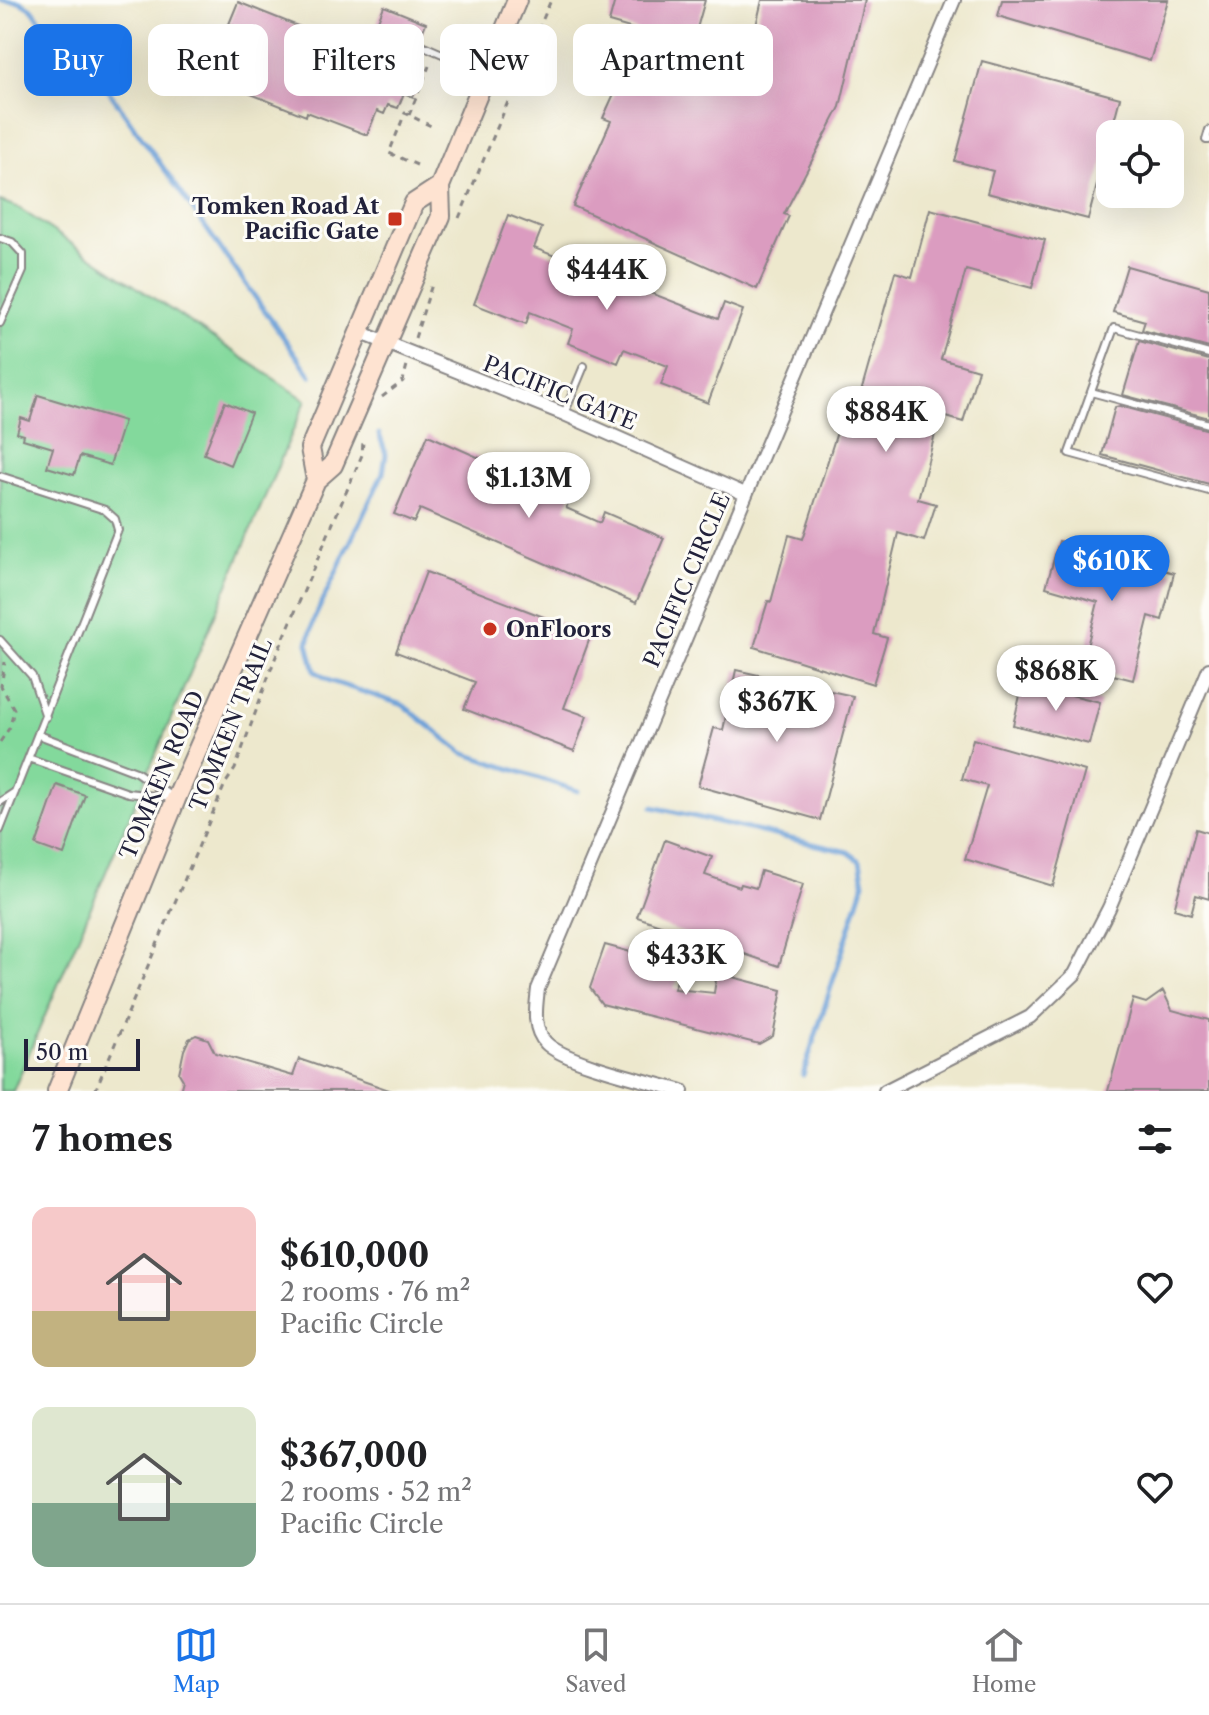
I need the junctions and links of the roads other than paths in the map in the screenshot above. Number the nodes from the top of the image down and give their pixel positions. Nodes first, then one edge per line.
1 (517, 0) edge
2 (954, 0) edge
3 (507, 24) edge
4 (477, 96) edge
5 (1209, 130) edge
6 (1209, 140) edge
7 (440, 186) junction
8 (0, 238) edge
9 (0, 323) edge
10 (359, 332) junction
11 (386, 344) junction
12 (1209, 354) edge
13 (584, 366) dead end
14 (1091, 392) junction
15 (564, 414) junction
16 (1209, 424) edge
17 (0, 476) edge
18 (316, 480) junction
19 (1209, 491) edge
20 (745, 494) junction
21 (0, 640) edge
22 (1209, 669) edge
23 (46, 717) junction
24 (39, 735) junction
25 (31, 759) junction
26 (18, 789) junction
27 (176, 799) junction
28 (0, 802) edge
29 (0, 830) edge
30 (57, 1091) edge
31 (682, 1091) edge
32 (885, 1091) edge

1 - 3 main road, TOMKEN ROAD
2 - 20 street, PACIFIC CIRCLE
4 - 7 main road, TOMKEN ROAD
5 - 6 lane
7 - 10 main road, TOMKEN ROAD
7 - 11 main road, TOMKEN ROAD
8 - 9 lane
10 - 11 street, PACIFIC GATE
10 - 18 main road, TOMKEN ROAD
11 - 15 street, PACIFIC GATE
11 - 18 main road, TOMKEN ROAD
12 - 14 lane
13 - 15 lane
14 - 16 lane
14 - 19 lane
15 - 20 street, PACIFIC GATE
17 - 23 lane
18 - 27 main road, TOMKEN ROAD
20 - 31 street, PACIFIC CIRCLE
21 - 23 lane
22 - 32 street
23 - 24 lane
24 - 25 lane
24 - 27 lane
25 - 26 lane
25 - 27 lane
26 - 28 lane
26 - 29 lane
27 - 30 main road, TOMKEN ROAD

